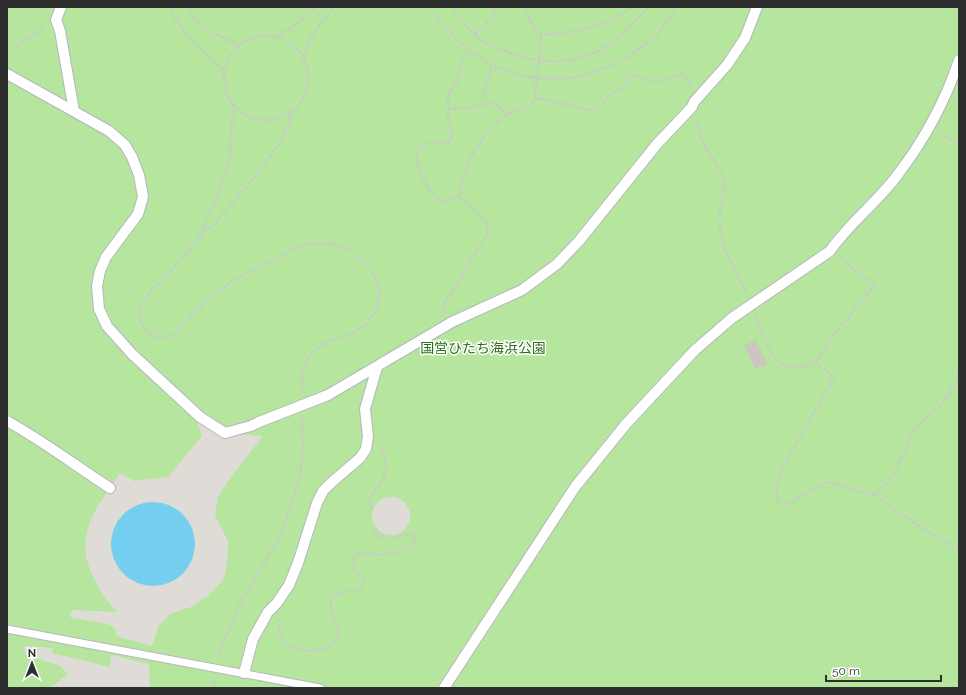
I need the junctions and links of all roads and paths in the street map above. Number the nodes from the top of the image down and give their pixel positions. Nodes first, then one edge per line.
1 (61, 7) edge
2 (170, 7) edge
3 (188, 7) edge
4 (315, 7) edge
5 (335, 7) edge
6 (427, 7) edge
7 (452, 7) edge
8 (495, 7) edge
9 (526, 7) edge
10 (632, 7) edge
11 (648, 7) edge
12 (677, 7) edge
13 (757, 7) edge
14 (56, 20) junction
15 (475, 34) junction
16 (542, 34) junction
17 (275, 37) junction
18 (240, 45) junction
19 (469, 50) junction
20 (7, 51) edge
21 (303, 58) junction
22 (959, 60) edge
23 (492, 64) junction
24 (224, 70) junction
25 (7, 74) edge
26 (692, 92) dead end
27 (536, 96) junction
28 (233, 104) junction
29 (482, 104) junction
30 (692, 107) junction
31 (448, 109) junction
32 (292, 111) junction
33 (74, 112) junction
34 (510, 114) junction
35 (940, 133) dead end
36 (959, 143) edge
37 (460, 196) junction
38 (200, 236) junction
39 (837, 256) dead end
40 (749, 298) dead end
41 (754, 312) dead end
42 (452, 322) junction
43 (814, 362) junction
44 (376, 367) junction
45 (959, 376) edge
46 (302, 398) dead end
47 (302, 412) dead end
48 (7, 421) edge
49 (368, 436) junction
50 (110, 488) dead end
51 (875, 495) junction
52 (373, 508) dead end
53 (376, 528) dead end
54 (959, 550) edge
55 (277, 603) junction
56 (7, 629) edge
57 (216, 668) junction
58 (244, 673) junction
59 (213, 688) edge
60 (320, 688) edge
61 (444, 688) edge

1 - 14 street
2 - 24 path
3 - 18 path
4 - 17 path
5 - 21 path
6 - 19 path
7 - 15 path
8 - 15 path
9 - 16 path
10 - 16 path
11 - 15 path
12 - 23 path
13 - 30 street
14 - 20 path
14 - 33 street
16 - 27 path, bridge
17 - 18 path
17 - 21 path
18 - 24 path
19 - 23 path
19 - 31 path
21 - 32 path
22 - 61 street
23 - 29 path
24 - 28 path
25 - 33 street
26 - 27 path
27 - 34 path
28 - 32 path
28 - 38 path
29 - 31 path
29 - 34 path
30 - 40 path
30 - 42 street
31 - 37 path
32 - 38 path
33 - 44 street, bridge
34 - 37 path
35 - 36 path
37 - 42 path
38 - 46 path
39 - 43 path
41 - 43 path
42 - 44 street
43 - 51 path
44 - 49 street
45 - 51 path
47 - 57 path
48 - 50 street
49 - 52 path
49 - 55 street
51 - 54 path
53 - 55 path
55 - 58 street
56 - 57 lane
57 - 58 lane
57 - 59 path
58 - 60 lane

